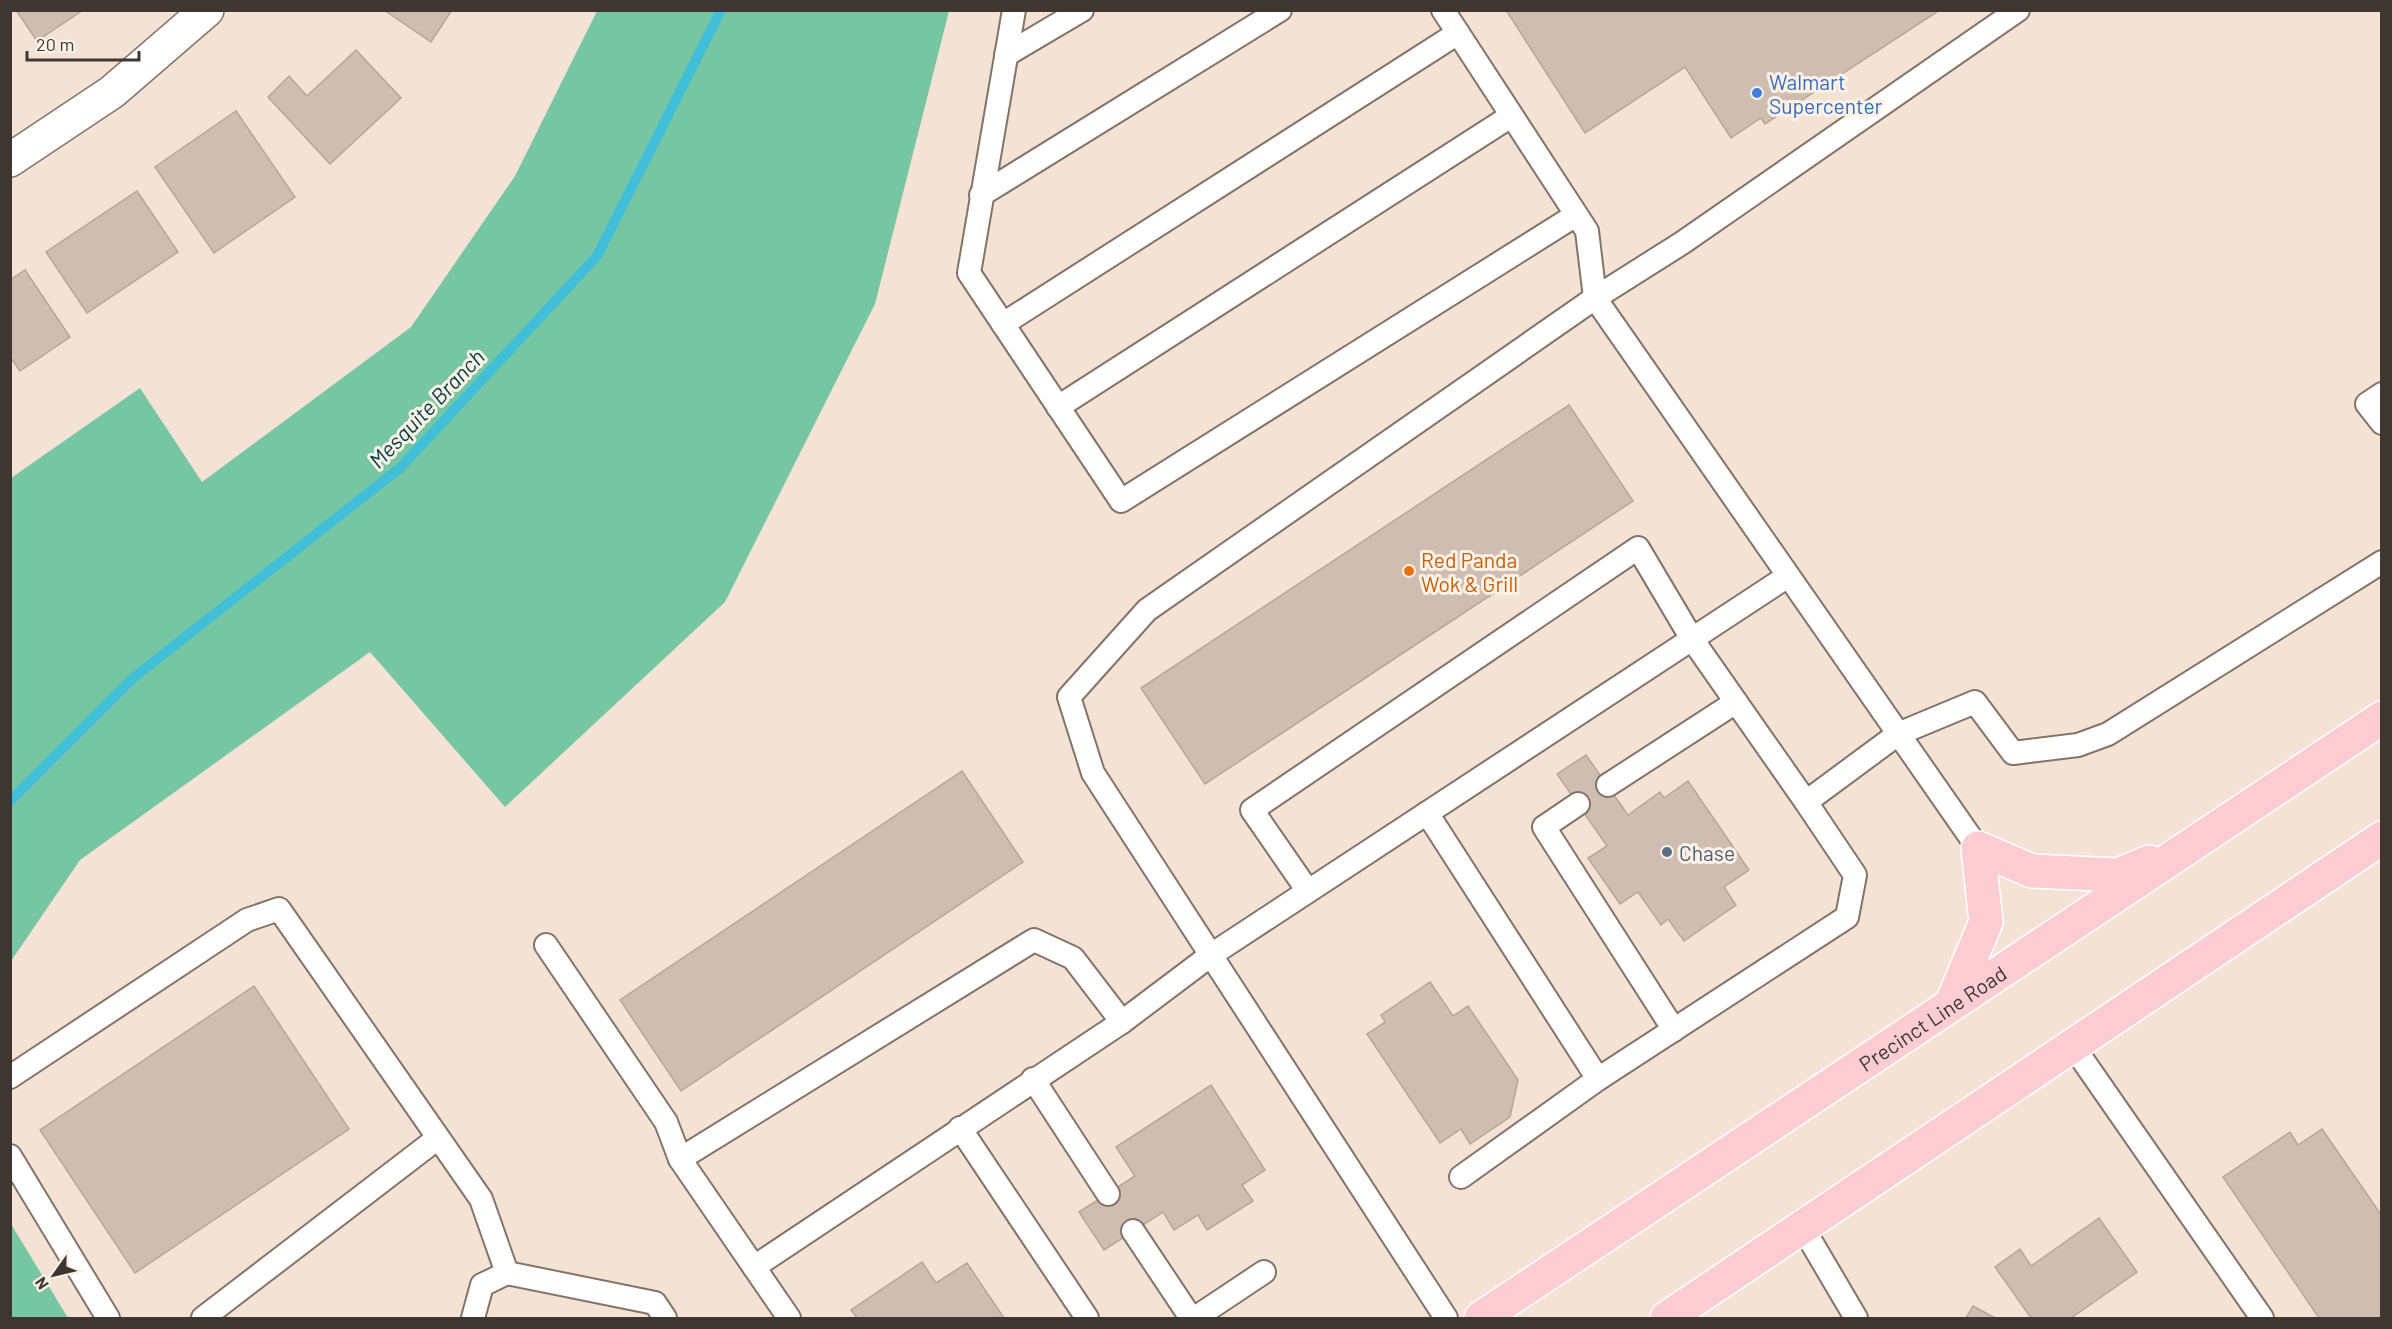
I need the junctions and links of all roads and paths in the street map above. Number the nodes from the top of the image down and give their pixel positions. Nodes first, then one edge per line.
1 (207, 10) edge
2 (1014, 10) edge
3 (1082, 10) edge
4 (1280, 10) edge
5 (1443, 10) edge
6 (2018, 10) edge
7 (1458, 33) junction
8 (1006, 55) junction
9 (1511, 116) junction
10 (10, 160) edge
11 (981, 195) junction
12 (1576, 215) junction
13 (1595, 298) junction
14 (1003, 324) junction
15 (2382, 394) edge
16 (1058, 407) junction
17 (2382, 423) edge
18 (2382, 562) edge
19 (1788, 576) junction
20 (1692, 639) junction
21 (1736, 702) junction
22 (2382, 718) edge
23 (1898, 734) junction
24 (1608, 785) dead end
25 (1806, 802) junction
26 (1578, 804) dead end
27 (1427, 813) junction
28 (2382, 838) edge
29 (2188, 847) junction
30 (1978, 849) junction
31 (1308, 891) junction
32 (546, 945) dead end
33 (1211, 955) junction
34 (1951, 1005) junction
35 (1122, 1022) junction
36 (1674, 1030) junction
37 (2073, 1046) junction
38 (10, 1077) edge
39 (1598, 1078) junction
40 (1033, 1079) junction
41 (960, 1128) junction
42 (438, 1138) junction
43 (10, 1156) edge
44 (680, 1159) junction
45 (1461, 1177) dead end
46 (1108, 1194) dead end
47 (1803, 1228) junction
48 (1133, 1231) dead end
49 (754, 1267) junction
50 (1264, 1272) dead end
51 (507, 1273) junction
52 (108, 1318) edge
53 (203, 1318) edge
54 (473, 1318) edge
55 (665, 1318) edge
56 (789, 1318) edge
57 (1087, 1318) edge
58 (1193, 1318) edge
59 (1446, 1318) edge
60 (1481, 1318) edge
61 (1667, 1318) edge
62 (1856, 1318) edge
63 (2262, 1318) edge

1 - 10 street
2 - 8 lane
3 - 8 lane
4 - 11 lane
5 - 7 lane
6 - 13 lane
7 - 9 lane
7 - 14 lane
8 - 11 lane
9 - 12 lane
9 - 16 lane
11 - 14 lane
12 - 13 lane
12 - 16 lane
13 - 19 lane
13 - 33 lane
14 - 16 lane
15 - 17 lane
18 - 23 lane
19 - 20 lane
19 - 23 lane
20 - 21 lane
20 - 27 lane
20 - 31 lane
21 - 24 lane
21 - 25 lane
22 - 29 main road, Precinct Line Road
23 - 25 lane
23 - 30 lane
25 - 36 lane
26 - 36 lane
27 - 31 lane
27 - 39 lane
28 - 37 main road
29 - 30 main road
29 - 34 main road, Precinct Line Road
30 - 34 main road
31 - 33 lane
32 - 44 lane
33 - 35 lane
33 - 59 lane
34 - 60 main road, Precinct Line Road
35 - 40 lane
35 - 44 lane
36 - 39 lane
37 - 47 main road
37 - 63 lane
38 - 42 lane
39 - 45 lane
40 - 41 lane
40 - 46 lane
41 - 49 lane
41 - 57 lane
42 - 51 lane
42 - 53 lane
43 - 52 lane
44 - 49 lane
47 - 61 main road
47 - 62 lane
48 - 58 lane
49 - 56 lane
50 - 58 lane
51 - 54 lane
51 - 55 lane

